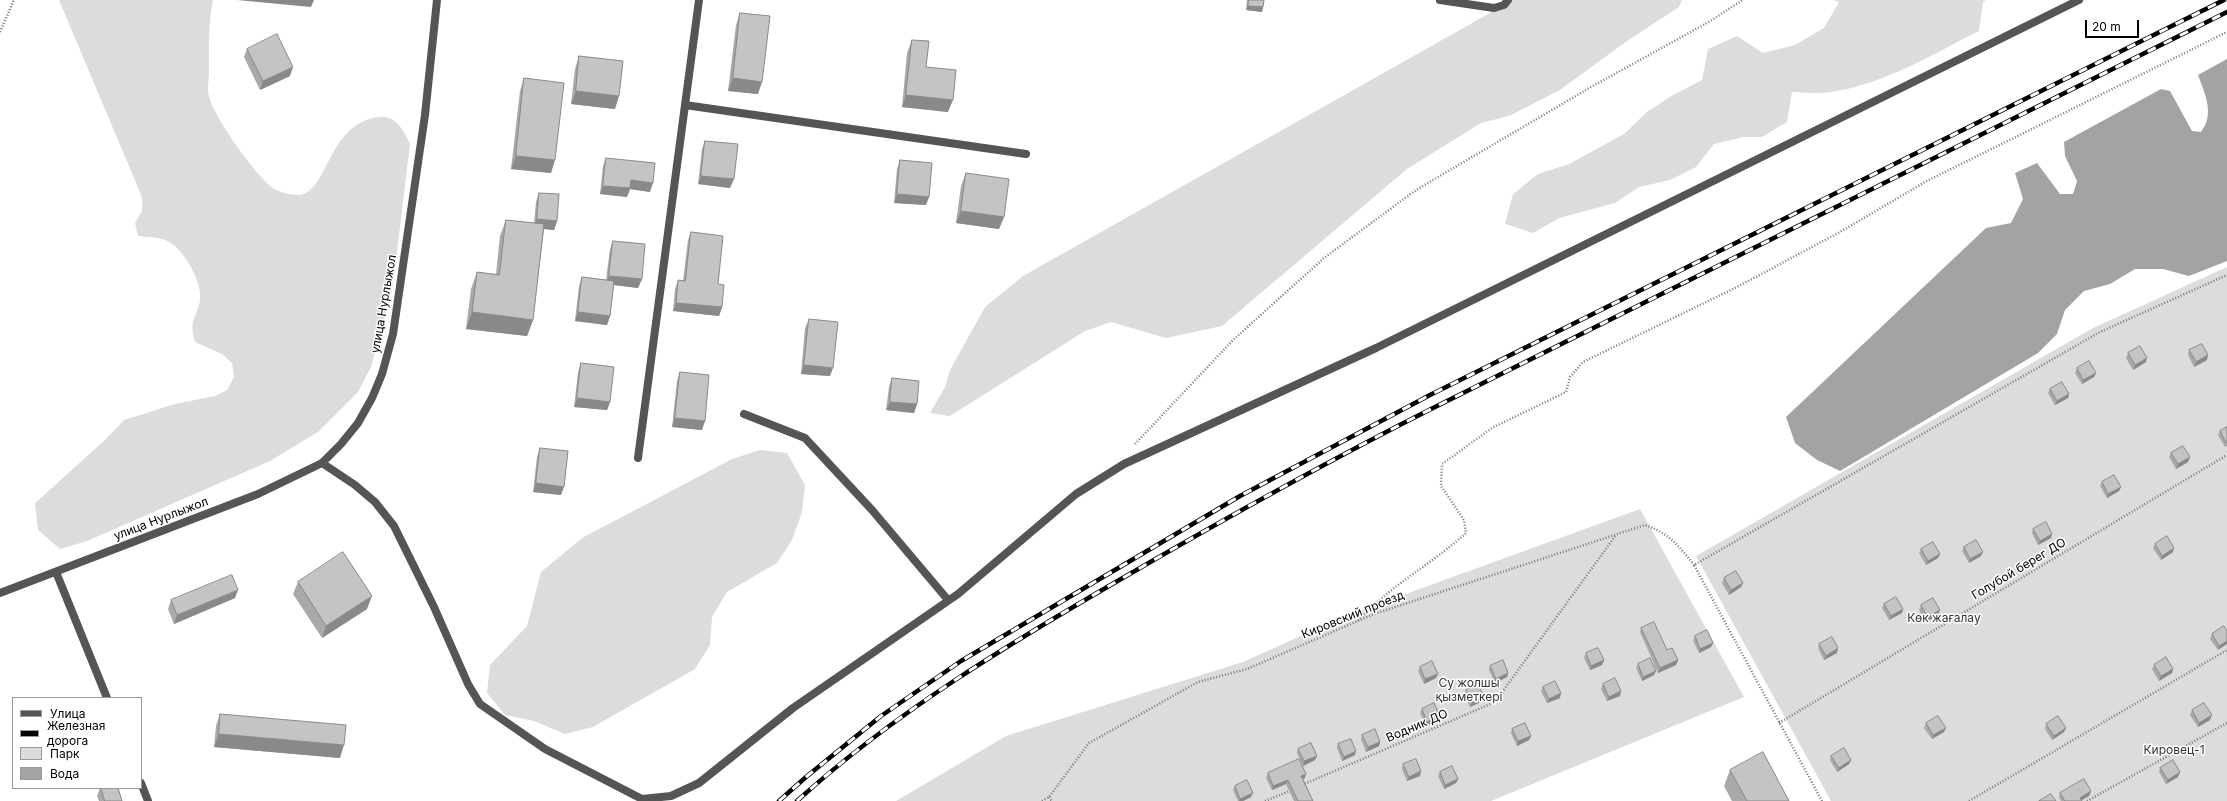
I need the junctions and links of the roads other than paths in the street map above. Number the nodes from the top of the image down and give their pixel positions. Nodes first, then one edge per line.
1 (437, 0) edge
2 (699, 0) edge
3 (1440, 0) edge
4 (1508, 0) edge
5 (2079, 0) edge
6 (685, 105) junction
7 (1026, 154) dead end
8 (744, 414) dead end
9 (638, 458) dead end
10 (322, 463) junction
11 (56, 572) junction
12 (0, 593) edge
13 (948, 600) junction
14 (107, 697) edge
15 (142, 786) edge
16 (148, 801) edge

1 - 10 street, улица Нурлыжол
2 - 6 street
3 - 4 street
5 - 13 street
6 - 7 street
6 - 9 street
8 - 13 street
10 - 11 street, улица Нурлыжол
10 - 13 street
11 - 12 street, улица Нурлыжол
11 - 14 street
15 - 16 street

